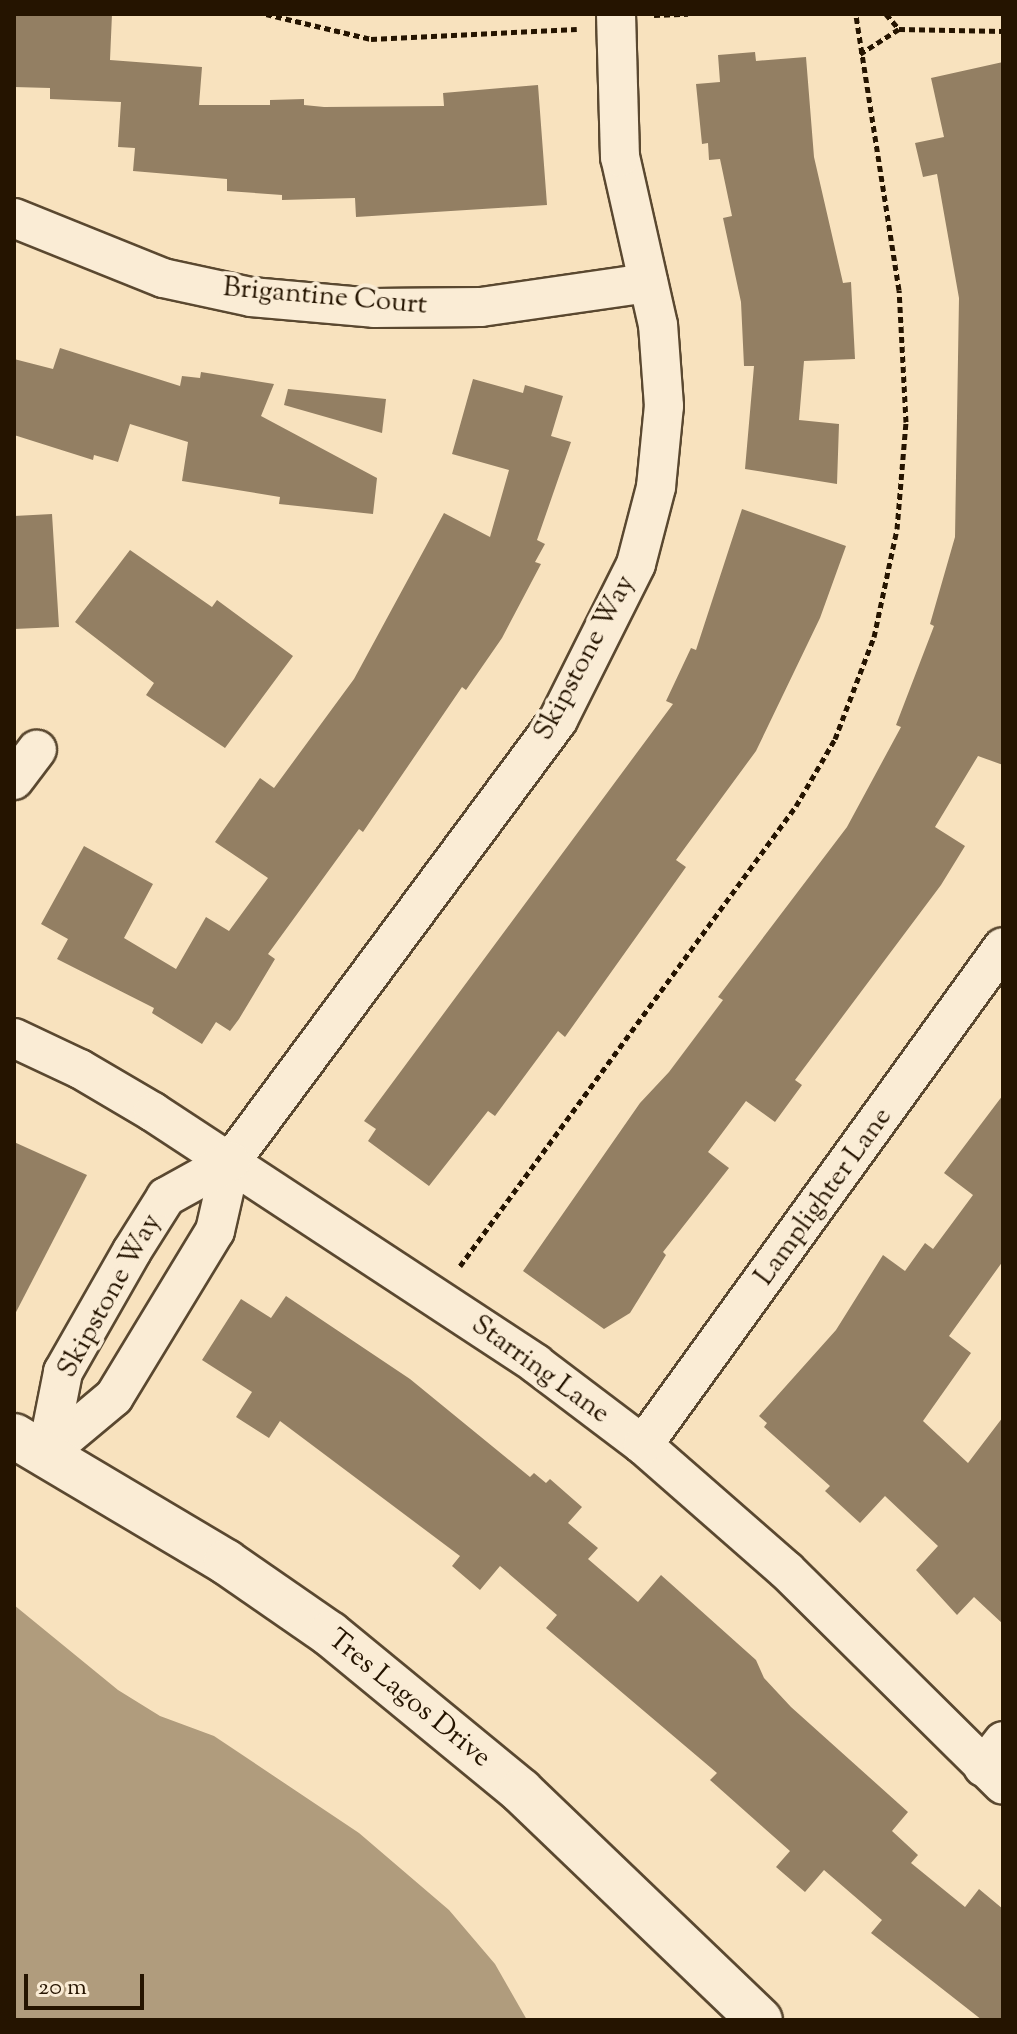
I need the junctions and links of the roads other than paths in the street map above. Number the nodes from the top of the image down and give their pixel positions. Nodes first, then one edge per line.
1 (616, 17) edge
2 (14, 218) edge
3 (648, 283) junction
4 (37, 750) dead end
5 (14, 780) edge
6 (1003, 947) edge
7 (14, 1038) edge
8 (231, 1161) junction
9 (30, 1444) edge
10 (643, 1445) junction
11 (996, 1764) edge
12 (760, 2020) edge

1 - 3 street, Skipstone Way
2 - 3 street, Brigantine Court
3 - 8 street, Skipstone Way
4 - 5 street
6 - 10 street, Lamplighter Lane
7 - 8 street, Starring Lane
8 - 9 street, Skipstone Way
8 - 9 street, Skipstone Way
8 - 10 street, Starring Lane
9 - 12 street, Tres Lagos Drive
10 - 11 street, Starring Lane

